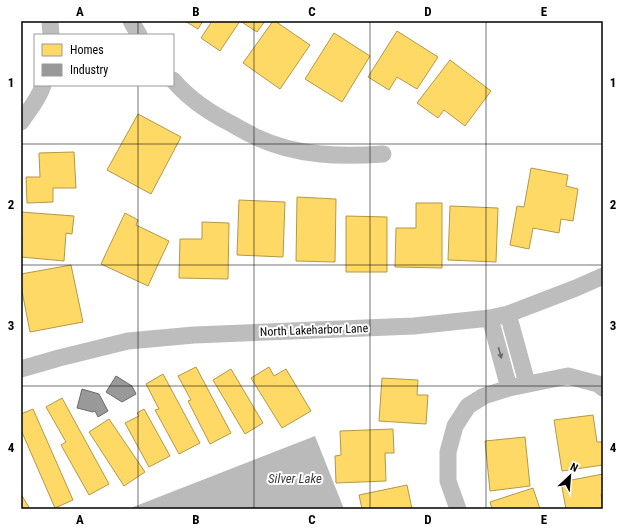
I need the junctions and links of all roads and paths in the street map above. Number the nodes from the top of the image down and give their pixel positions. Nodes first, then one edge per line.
1 (50, 21) edge
2 (131, 21) edge
3 (51, 34) edge
4 (138, 34) edge
5 (174, 81) edge
6 (43, 86) edge
7 (21, 122) edge
8 (383, 154) dead end
9 (603, 276) edge
10 (508, 314) junction
11 (490, 318) junction
12 (21, 369) edge
13 (526, 384) junction
14 (509, 388) junction
15 (603, 388) edge
16 (458, 509) edge

1 - 3 street
2 - 4 street
5 - 8 street
6 - 7 street
9 - 10 street, North Lakeharbor Lane
10 - 11 street, North Lakeharbor Lane
10 - 13 street
11 - 12 street, North Lakeharbor Lane
11 -> 14 street
13 - 14 street
13 - 15 street
14 - 16 street

